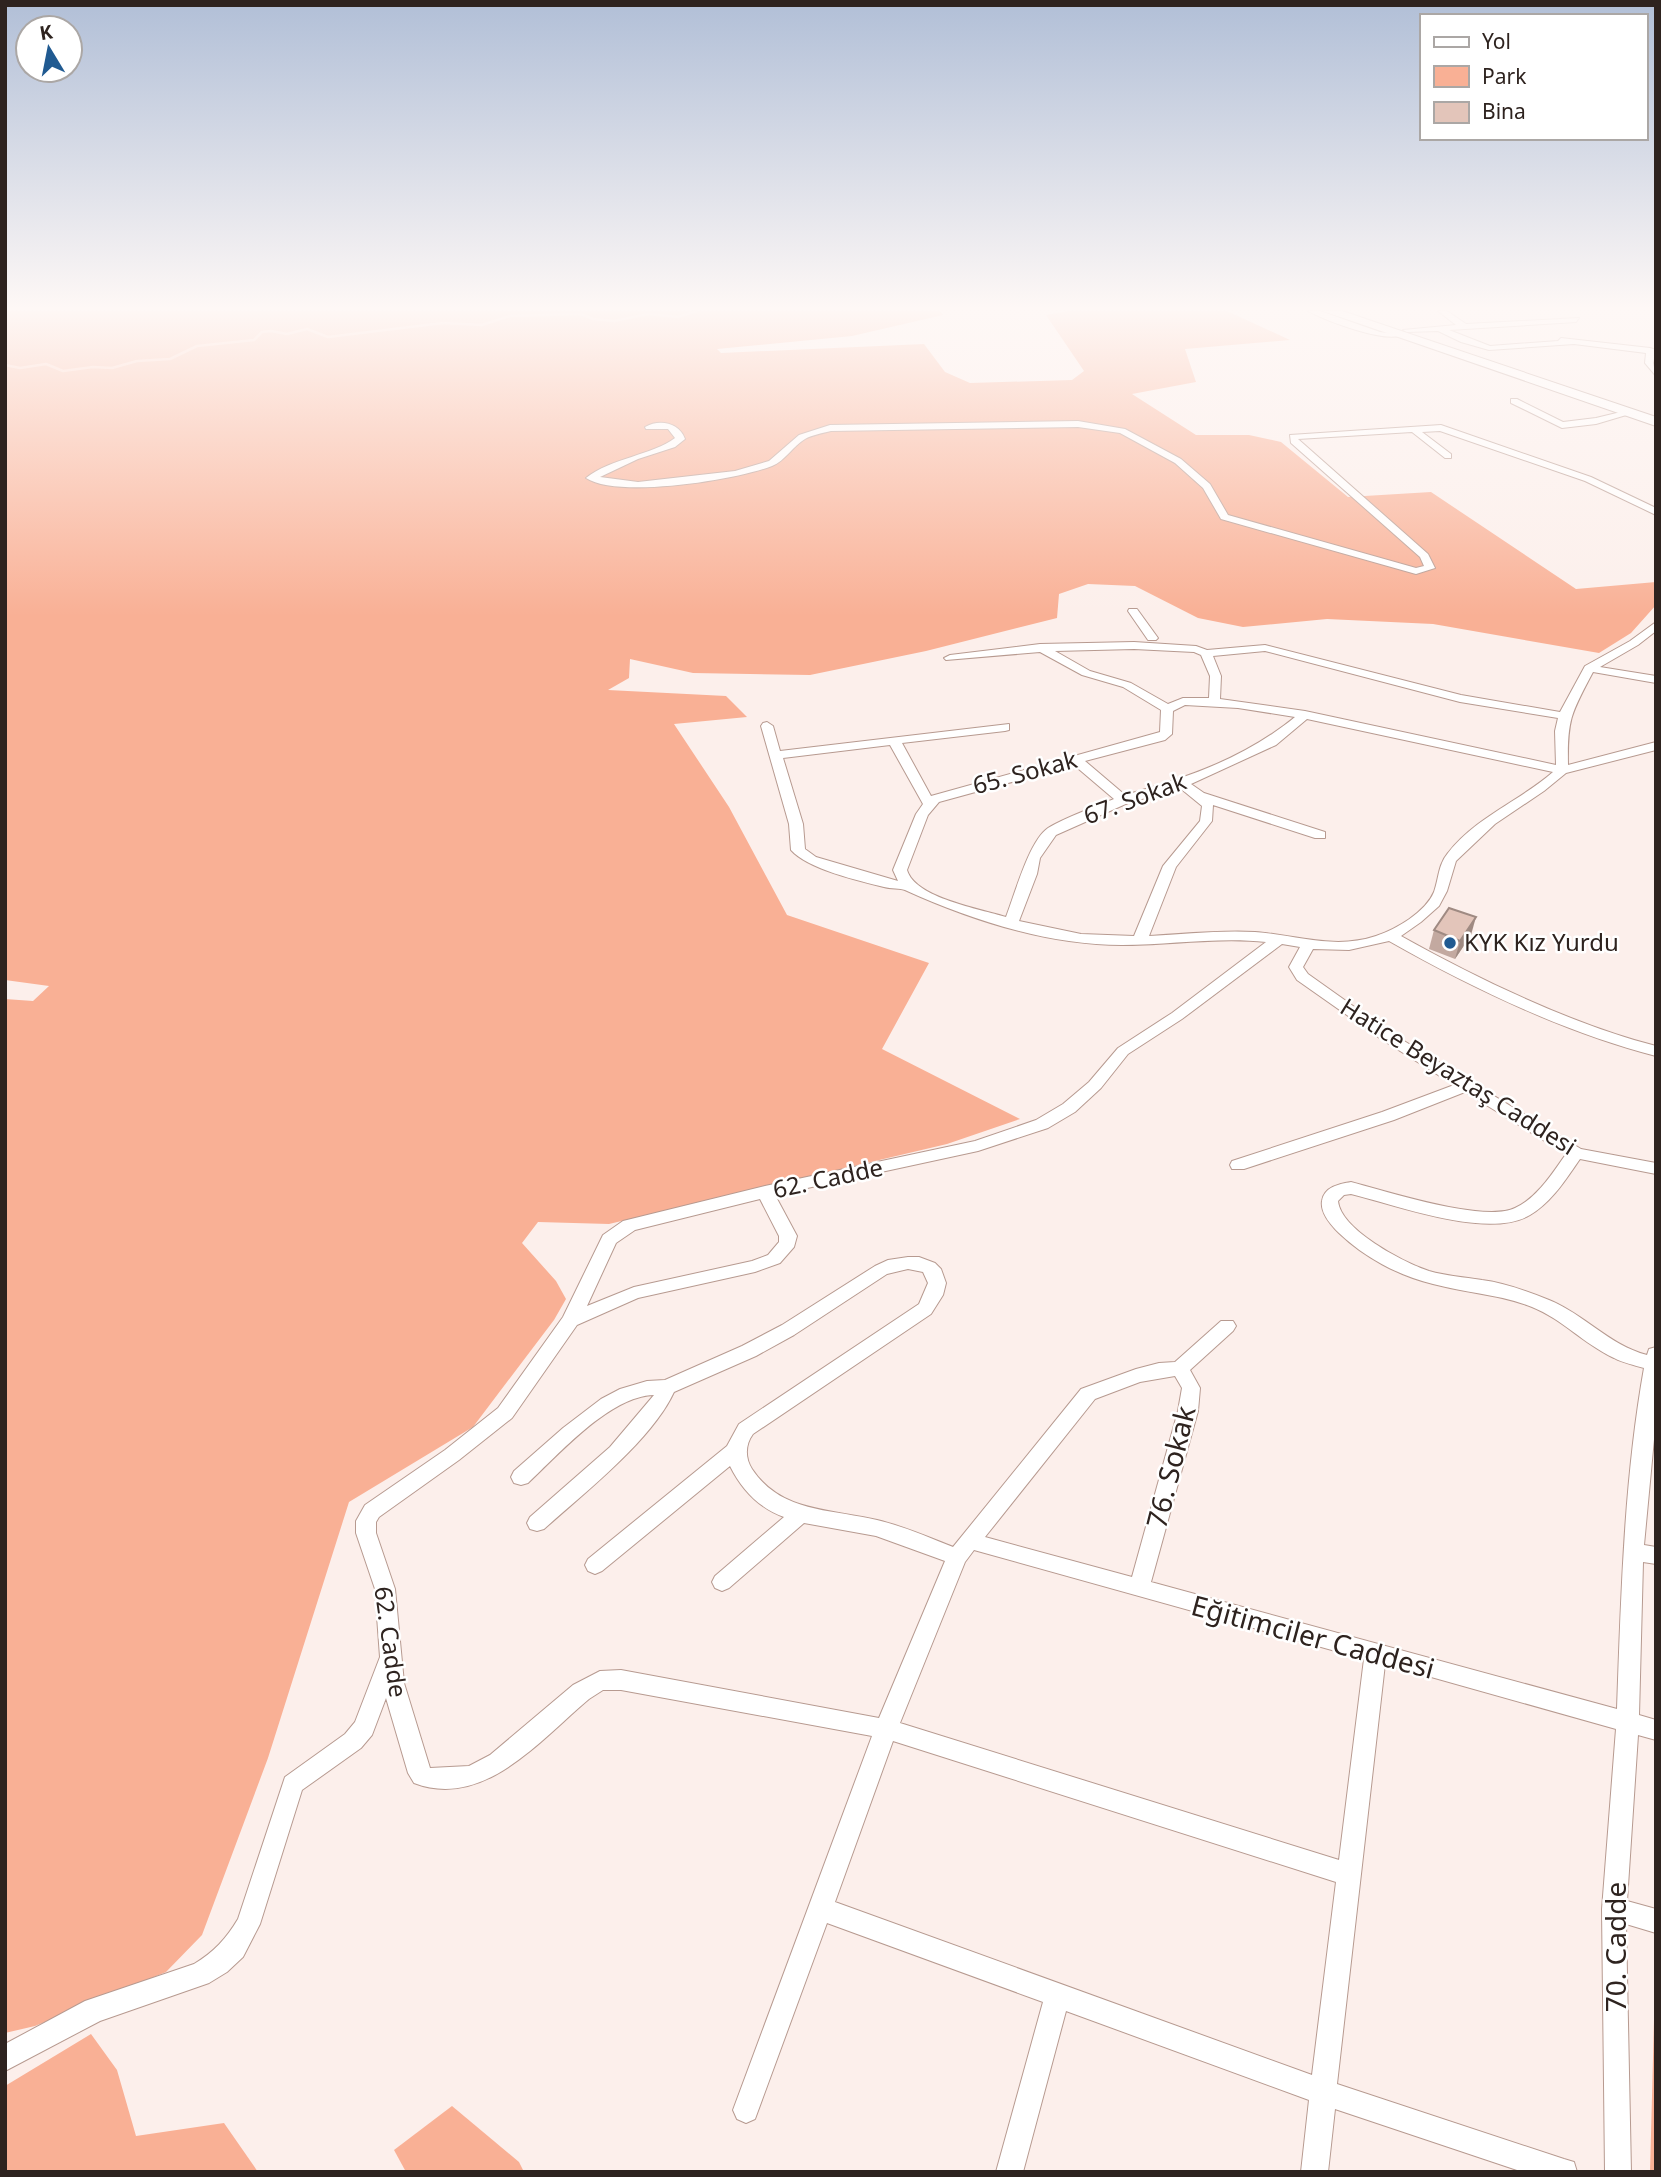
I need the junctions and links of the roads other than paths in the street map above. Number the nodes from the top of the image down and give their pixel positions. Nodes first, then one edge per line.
1 (1537, 413) edge
2 (1627, 413) edge
3 (1631, 413) edge
4 (1656, 422) edge
5 (649, 427) dead end
6 (1413, 429) junction
7 (1448, 456) dead end
8 (1656, 512) edge
9 (1133, 611) dead end
10 (1656, 625) edge
11 (1152, 638) junction
12 (1027, 640) dead end
13 (1040, 647) junction
14 (1201, 651) junction
15 (950, 658) dead end
16 (1589, 668) junction
17 (1656, 680) edge
18 (1214, 701) junction
19 (1167, 709) junction
20 (1305, 715) junction
21 (1564, 716) junction
22 (767, 726) dead end
23 (1005, 727) dead end
24 (895, 742) junction
25 (1656, 747) edge
26 (776, 755) junction
27 (1075, 759) junction
28 (1562, 770) junction
29 (1182, 783) junction
30 (1200, 796) junction
31 (1123, 800) junction
32 (929, 804) junction
33 (1320, 835) dead end
34 (907, 886) junction
35 (1011, 922) junction
36 (1391, 936) junction
37 (1279, 939) junction
38 (1140, 940) junction
39 (1308, 946) junction
40 (1656, 1051) edge
41 (1466, 1085) junction
42 (1576, 1153) junction
43 (1238, 1165) dead end
44 (1656, 1169) edge
45 (765, 1192) junction
46 (571, 1320) junction
47 (1227, 1326) dead end
48 (1655, 1359) edge
49 (1180, 1369) junction
50 (667, 1387) junction
51 (1652, 1400) edge
52 (736, 1450) junction
53 (521, 1477) dead end
54 (799, 1516) junction
55 (537, 1523) dead end
56 (964, 1549) junction
57 (1633, 1551) junction
58 (1656, 1556) edge
59 (594, 1565) dead end
60 (722, 1582) dead end
61 (1139, 1589) junction
62 (1375, 1654) junction
63 (389, 1661) junction
64 (1628, 1723) junction
65 (886, 1728) junction
66 (1656, 1730) edge
67 (1349, 1875) junction
68 (822, 1909) junction
69 (1614, 1909) junction
70 (1656, 1921) edge
71 (1058, 1995) junction
72 (5, 2058) edge
73 (1323, 2092) junction
74 (746, 2110) dead end
75 (1009, 2172) edge
76 (1314, 2172) edge
77 (1564, 2172) edge
78 (1618, 2172) edge

1 - 2 street
3 - 4 main road
5 - 6 street
6 - 7 street
6 - 8 street
9 - 11 street
10 - 16 street
11 - 12 street
11 - 14 street
13 - 14 street
13 - 15 street
13 - 19 street
14 - 18 street
14 - 21 street
16 - 17 street
16 - 21 street
18 - 19 street
18 - 20 street
19 - 27 street, 65. Sokak
20 - 28 street
20 - 29 street, 67. Sokak
21 - 28 street
22 - 26 street
23 - 24 street
24 - 26 street
24 - 32 street
25 - 28 street
26 - 34 street
27 - 31 street
27 - 32 street, 65. Sokak
28 - 36 street
29 - 30 street
29 - 31 street, 67. Sokak
30 - 33 street
30 - 38 street
31 - 35 street, 67. Sokak
32 - 34 street
34 - 35 street
35 - 38 street
36 - 39 street
36 - 40 street
37 - 38 street
37 - 39 street
37 - 45 street, 62. Cadde
39 - 41 street, Hatice Beyaztaş Caddesi
41 - 42 street, Hatice Beyaztaş Caddesi
41 - 43 street
42 - 44 street, Hatice Beyaztaş Caddesi
42 - 48 street
45 - 46 street, 62. Cadde
45 - 46 street
46 - 63 street, 62. Cadde
47 - 49 street, 76. Sokak
48 - 51 street, 70. Cadde
49 - 56 street
49 - 61 street, 76. Sokak
50 - 52 street
50 - 53 street
50 - 55 street
51 - 57 street, 70. Cadde
52 - 54 street, Eğitimciler Caddesi
52 - 59 street
54 - 56 street, Eğitimciler Caddesi
54 - 60 street
56 - 61 street, Eğitimciler Caddesi
56 - 65 street
57 - 58 street
57 - 64 street, 70. Cadde
61 - 62 street, Eğitimciler Caddesi
62 - 64 street, Eğitimciler Caddesi
62 - 67 street
63 - 65 street, 62. Cadde
63 - 72 street
64 - 66 street, Eğitimciler Caddesi
64 - 69 street, 70. Cadde
65 - 67 street
65 - 68 street
67 - 73 street
68 - 71 street
68 - 74 street
69 - 70 street
69 - 78 street, 70. Cadde
71 - 73 street
71 - 75 street
73 - 76 street
73 - 77 street

